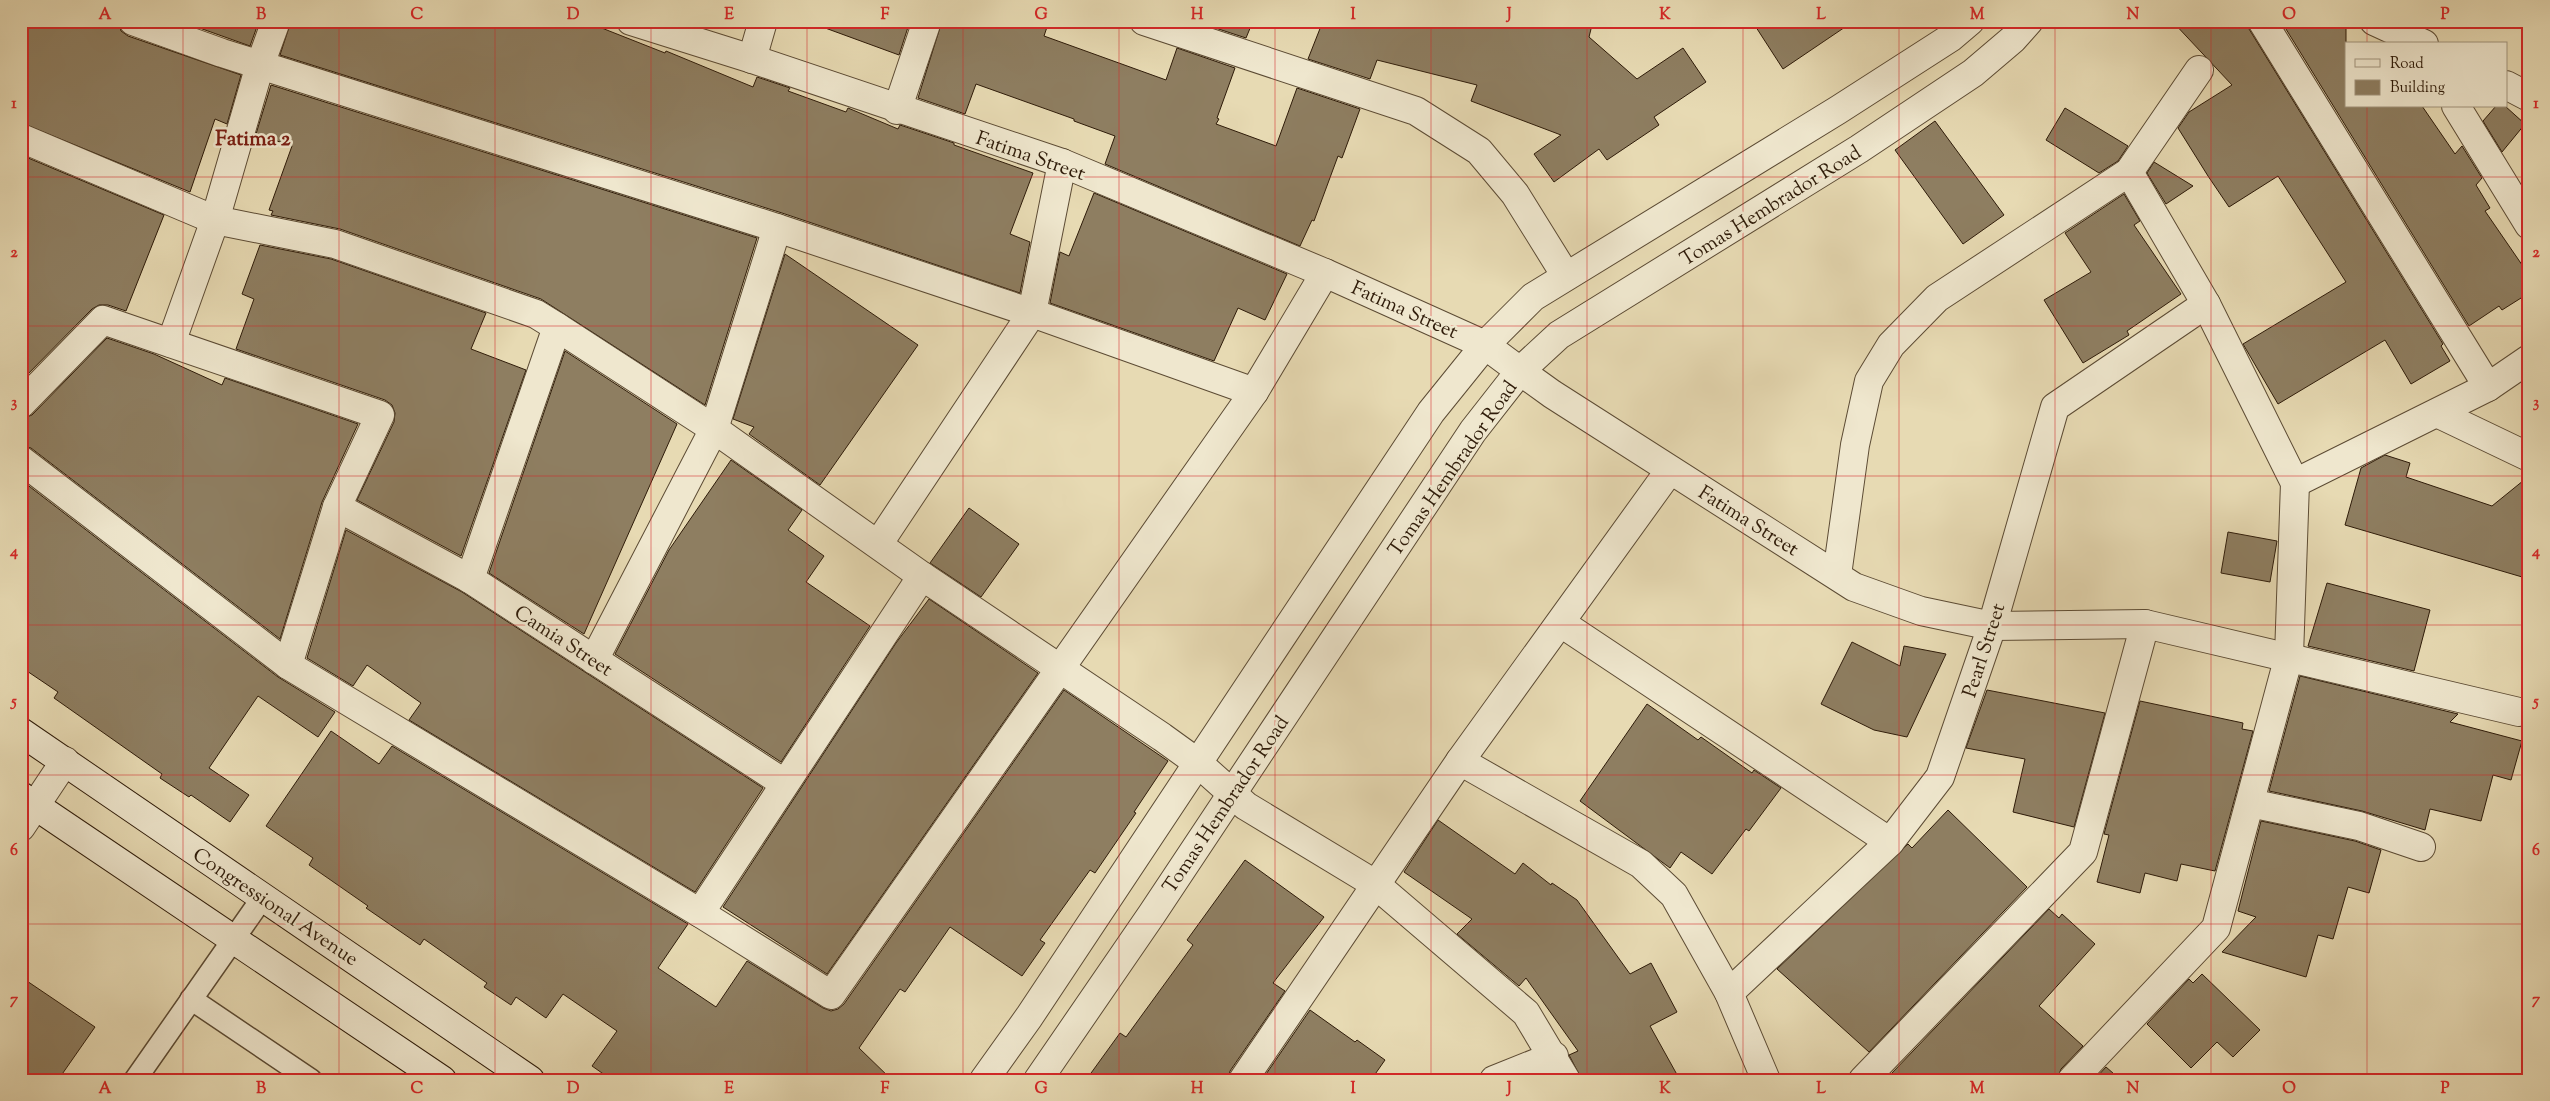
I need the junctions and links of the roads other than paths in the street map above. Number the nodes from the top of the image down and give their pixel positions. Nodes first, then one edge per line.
1 (133, 21) edge
2 (276, 21) edge
3 (631, 21) edge
4 (764, 21) edge
5 (927, 21) edge
6 (1144, 21) edge
7 (1970, 21) edge
8 (2029, 21) edge
9 (2262, 21) edge
10 (2374, 21) edge
11 (2418, 42) edge
12 (752, 59) junction
13 (260, 65) junction
14 (2199, 70) dead end
15 (2508, 86) edge
16 (2529, 96) edge
17 (2457, 108) edge
18 (897, 110) junction
19 (21, 138) edge
20 (1062, 163) junction
21 (2129, 172) junction
22 (215, 220) junction
23 (2529, 225) edge
24 (777, 228) junction
25 (1325, 273) junction
26 (1566, 276) junction
27 (2206, 304) junction
28 (1032, 314) junction
29 (557, 327) junction
30 (171, 343) junction
31 (1485, 345) junction
32 (2529, 359) edge
33 (1520, 372) junction
34 (2488, 387) junction
35 (1254, 392) junction
36 (21, 404) edge
37 (2437, 413) junction
38 (714, 429) junction
39 (2529, 456) edge
40 (21, 460) edge
41 (1670, 470) junction
42 (2295, 483) junction
43 (337, 507) junction
44 (878, 543) junction
45 (1837, 575) junction
46 (922, 576) junction
47 (470, 579) junction
48 (1560, 623) junction
49 (2145, 624) junction
50 (1992, 626) junction
51 (2288, 656) junction
52 (594, 660) junction
53 (288, 665) junction
54 (1060, 669) junction
55 (2519, 712) dead end
56 (21, 732) edge
57 (65, 761) junction
58 (1460, 761) junction
59 (1198, 763) junction
60 (784, 784) junction
61 (1232, 793) junction
62 (2250, 803) junction
63 (26, 810) edge
64 (1890, 842) junction
65 (2421, 847) dead end
66 (1375, 884) junction
67 (263, 897) junction
68 (700, 913) junction
69 (232, 938) junction
70 (1729, 993) junction
71 (191, 999) junction
72 (1554, 1056) junction
73 (136, 1080) edge
74 (310, 1080) edge
75 (442, 1080) edge
76 (530, 1080) edge
77 (984, 1080) edge
78 (1038, 1080) edge
79 (1243, 1080) edge
80 (1494, 1080) edge
81 (1566, 1080) edge
82 (1766, 1080) edge
83 (1863, 1080) edge
84 (2072, 1080) edge

1 - 13 street
2 - 13 street
3 - 12 street, Fatima Street
4 - 12 street
5 - 18 street
6 - 26 street
7 - 26 street
8 - 33 street, Tomas Hembrador Road
9 - 34 street
10 - 11 street
12 - 18 street, Fatima Street
13 - 22 street
13 - 24 street
14 - 21 street
15 - 16 street
17 - 23 street
18 - 20 street, Fatima Street
19 - 22 street
20 - 25 street, Fatima Street
20 - 28 street
21 - 27 street
21 - 45 street
22 - 29 street
22 - 30 street
24 - 28 street
24 - 38 street
25 - 31 street, Fatima Street
25 - 35 street
26 - 31 street
27 - 42 street
27 - 50 street, Pearl Street
28 - 35 street
28 - 44 street
29 - 38 street
29 - 47 street
30 - 36 street
30 - 43 street
31 - 33 street, Fatima Street
31 - 59 street
32 - 34 street
33 - 41 street, Fatima Street
33 - 61 street, Tomas Hembrador Road
34 - 37 street
35 - 54 street
37 - 39 street
37 - 42 street
38 - 44 street
38 - 52 street
40 - 53 street
41 - 45 street, Fatima Street
41 - 48 street
42 - 51 street
43 - 47 street, Camia Street
43 - 53 street
44 - 46 street
45 - 50 street, Fatima Street
46 - 54 street
46 - 60 street
47 - 52 street, Camia Street
48 - 58 street
48 - 64 street
49 - 50 street, Fatima Street
49 - 51 street, Fatima Street
49 - 83 street
50 - 64 street, Pearl Street
51 - 55 street, Fatima Street
51 - 62 street
52 - 60 street, Camia Street
53 - 68 street
54 - 59 street
54 - 68 street
56 - 57 street, Congressional Avenue
57 - 63 street
57 - 67 street, Congressional Avenue
58 - 66 street
58 - 70 street
59 - 61 street
59 - 77 street
60 - 68 street
61 - 66 street
61 - 78 street, Tomas Hembrador Road
62 - 65 street
62 - 84 street
63 - 69 street
64 - 70 street, Pearl Street
66 - 72 street
66 - 79 street
67 - 69 lane
67 - 76 street, Congressional Avenue
69 - 71 lane
69 - 75 street
70 - 82 street
71 - 73 lane
71 - 74 lane
72 - 80 street
72 - 81 street

